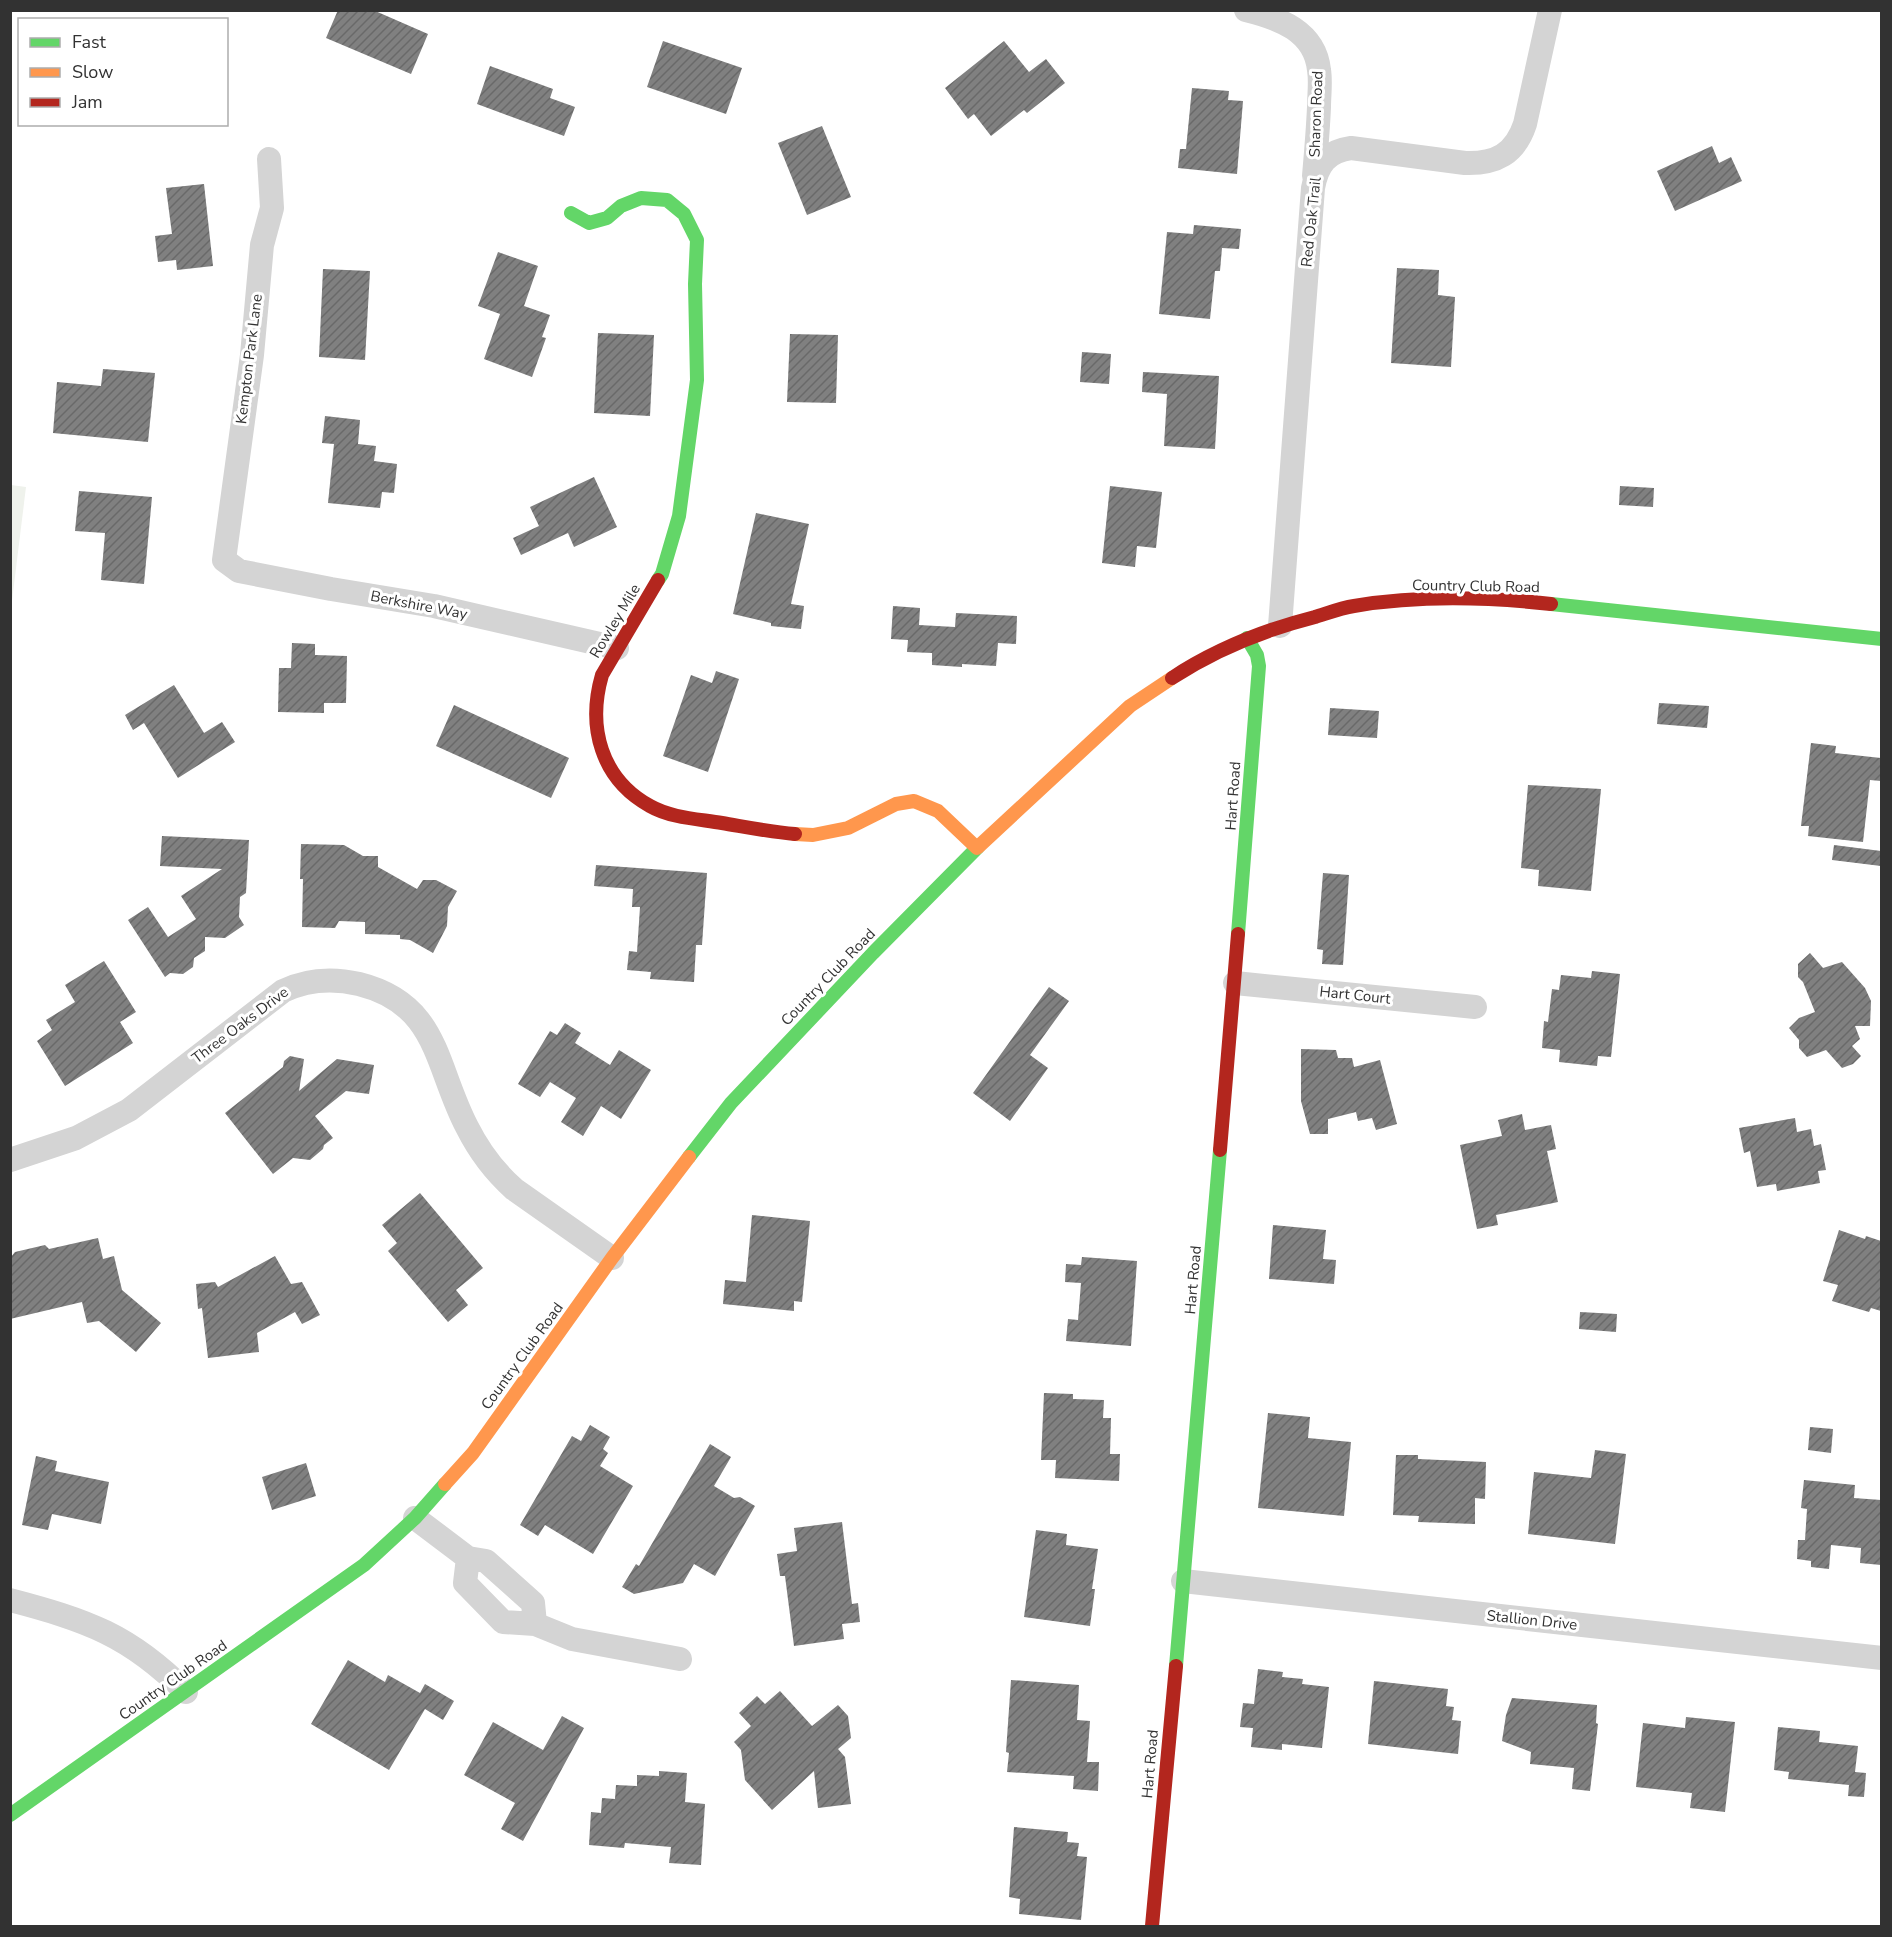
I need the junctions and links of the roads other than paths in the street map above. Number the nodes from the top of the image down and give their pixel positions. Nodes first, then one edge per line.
1 (1246, 10) edge
2 (1550, 10) edge
3 (269, 159) dead end
4 (1312, 188) junction
5 (571, 213) dead end
6 (224, 560) joint
7 (1280, 626) junction
8 (1247, 638) junction
9 (1881, 639) edge
10 (617, 648) junction
11 (978, 848) junction
12 (1235, 983) junction
13 (1476, 1007) dead end
14 (10, 1160) edge
15 (612, 1258) junction
16 (415, 1518) junction
17 (468, 1558) junction
18 (1183, 1581) junction
19 (10, 1600) edge
20 (536, 1624) junction
21 (1881, 1658) edge
22 (680, 1659) dead end
23 (186, 1692) junction
24 (10, 1815) edge
25 (1152, 1926) edge

1 - 4 street, Sharon Road
2 - 4 street, Red Oak Trail
3 - 6 street, Kempton Park Lane
4 - 7 street, Red Oak Trail
5 - 10 street, Rowley Mile
6 - 10 street, Berkshire Way
7 - 8 street, Country Club Road
7 - 9 street, Country Club Road
8 - 11 street, Country Club Road
8 - 12 street, Hart Road
10 - 11 street, Rowley Mile
11 - 15 street, Country Club Road
12 - 13 street, Hart Court
12 - 18 street, Hart Road
14 - 15 street, Three Oaks Drive
15 - 16 street, Country Club Road
16 - 17 street
16 - 23 street, Country Club Road
17 - 20 street
17 - 20 street
18 - 21 street, Stallion Drive
18 - 25 street, Hart Road
19 - 23 street
20 - 22 street
23 - 24 street, Country Club Road

